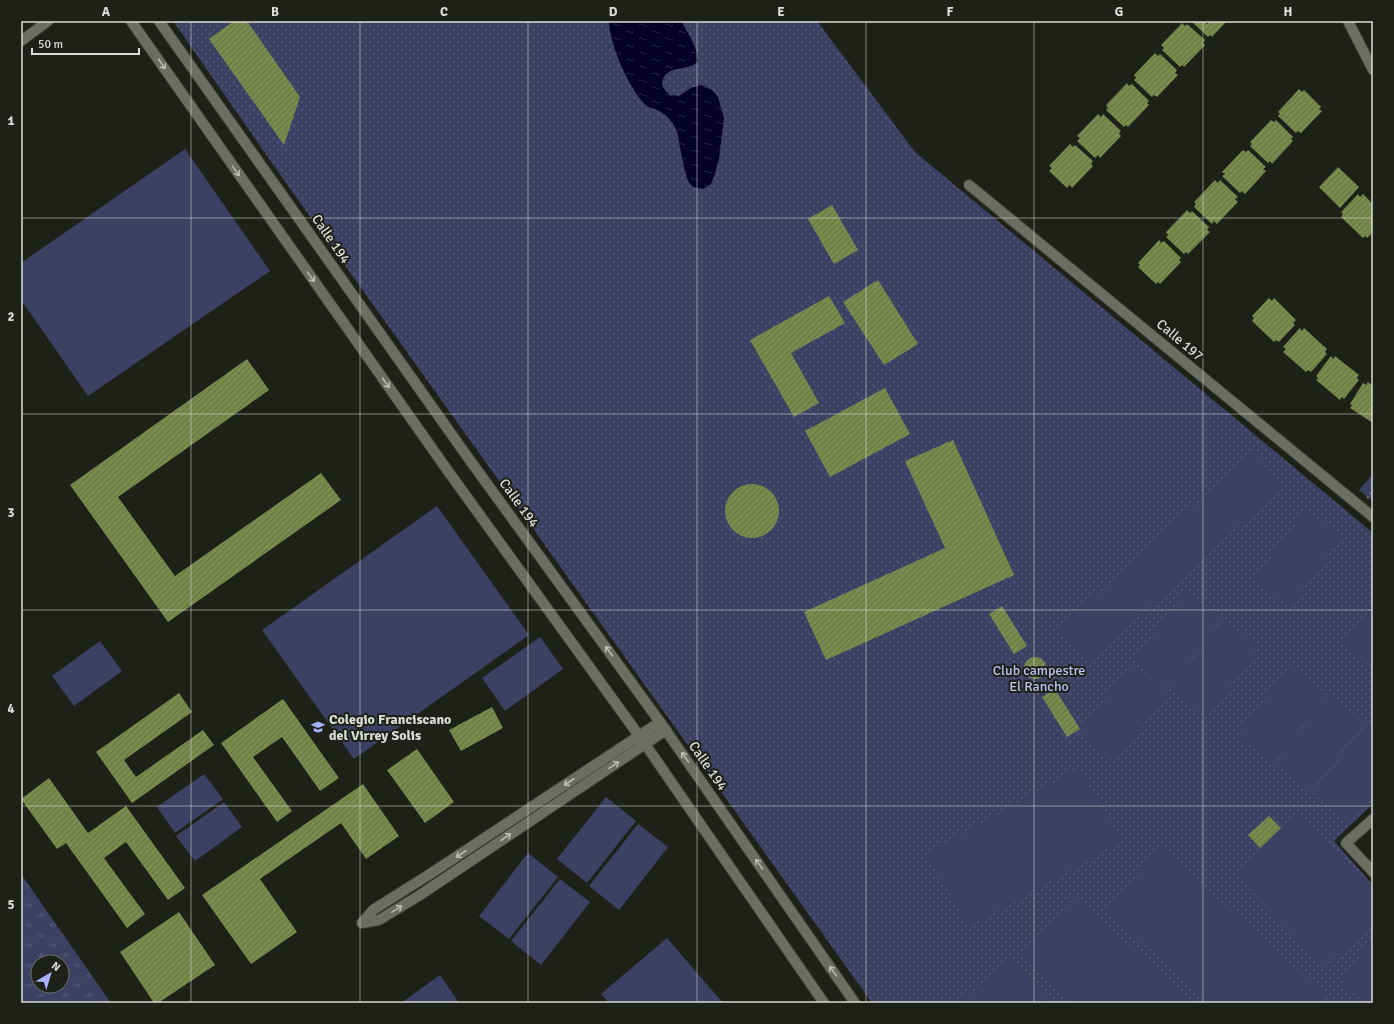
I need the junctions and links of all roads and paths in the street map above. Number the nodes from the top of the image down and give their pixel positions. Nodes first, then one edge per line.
1 (48, 21) edge
2 (131, 21) edge
3 (158, 21) edge
4 (1348, 21) edge
5 (21, 41) edge
6 (1373, 70) edge
7 (969, 185) dead end
8 (1373, 490) edge
9 (1364, 500) dead end
10 (1373, 517) edge
11 (663, 726) junction
12 (642, 740) junction
13 (1373, 819) edge
14 (1373, 872) edge
15 (824, 1003) edge
16 (855, 1003) edge

1 - 5 street
2 -> 12 street
11 -> 3 street, Calle 194
4 - 6 street
7 - 10 street, Calle 197
8 - 9 path
11 - 12 street
16 -> 11 street, Calle 194
12 -> 12 street
12 - 15 street
13 - 14 street

